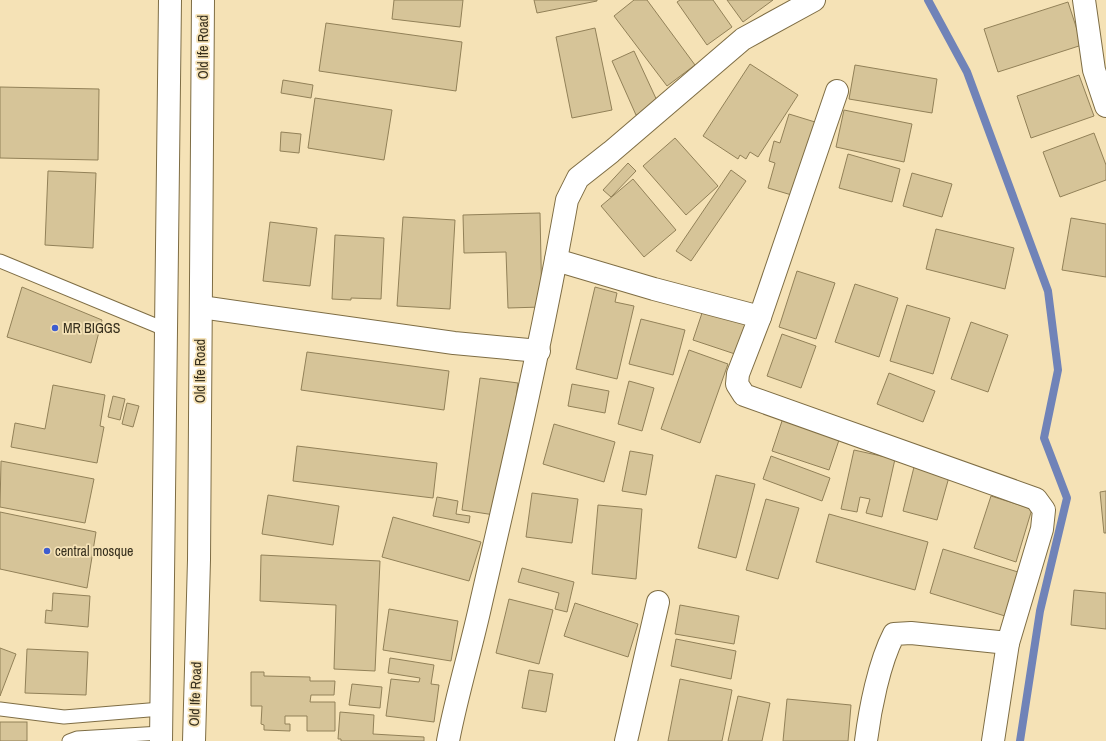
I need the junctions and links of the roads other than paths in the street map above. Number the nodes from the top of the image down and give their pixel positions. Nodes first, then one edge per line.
1 (170, 0) edge
2 (203, 0) edge
3 (814, 0) edge
4 (1084, 0) edge
5 (837, 91) dead end
6 (169, 103) junction
7 (202, 103) junction
8 (1106, 106) edge
9 (556, 260) junction
10 (0, 261) edge
11 (201, 307) junction
12 (760, 317) junction
13 (167, 330) junction
14 (539, 352) junction
15 (658, 602) dead end
16 (1008, 643) junction
17 (0, 709) edge
18 (162, 709) junction
19 (161, 737) edge
20 (69, 741) edge
21 (194, 741) edge
22 (448, 741) edge
23 (626, 741) edge
24 (866, 741) edge
25 (994, 741) edge

1 - 6 street
2 - 7 street, Old Ife Road
3 - 9 street
4 - 8 street
5 - 12 street
6 - 7 street
6 - 13 street
7 - 11 street, Old Ife Road
9 - 12 street
9 - 14 street
10 - 13 lane
11 - 14 street
11 - 21 street, Old Ife Road
12 - 16 street
13 - 18 street
14 - 22 street
15 - 23 street
16 - 24 street
16 - 25 street
17 - 18 lane
18 - 19 street
19 - 20 lane

